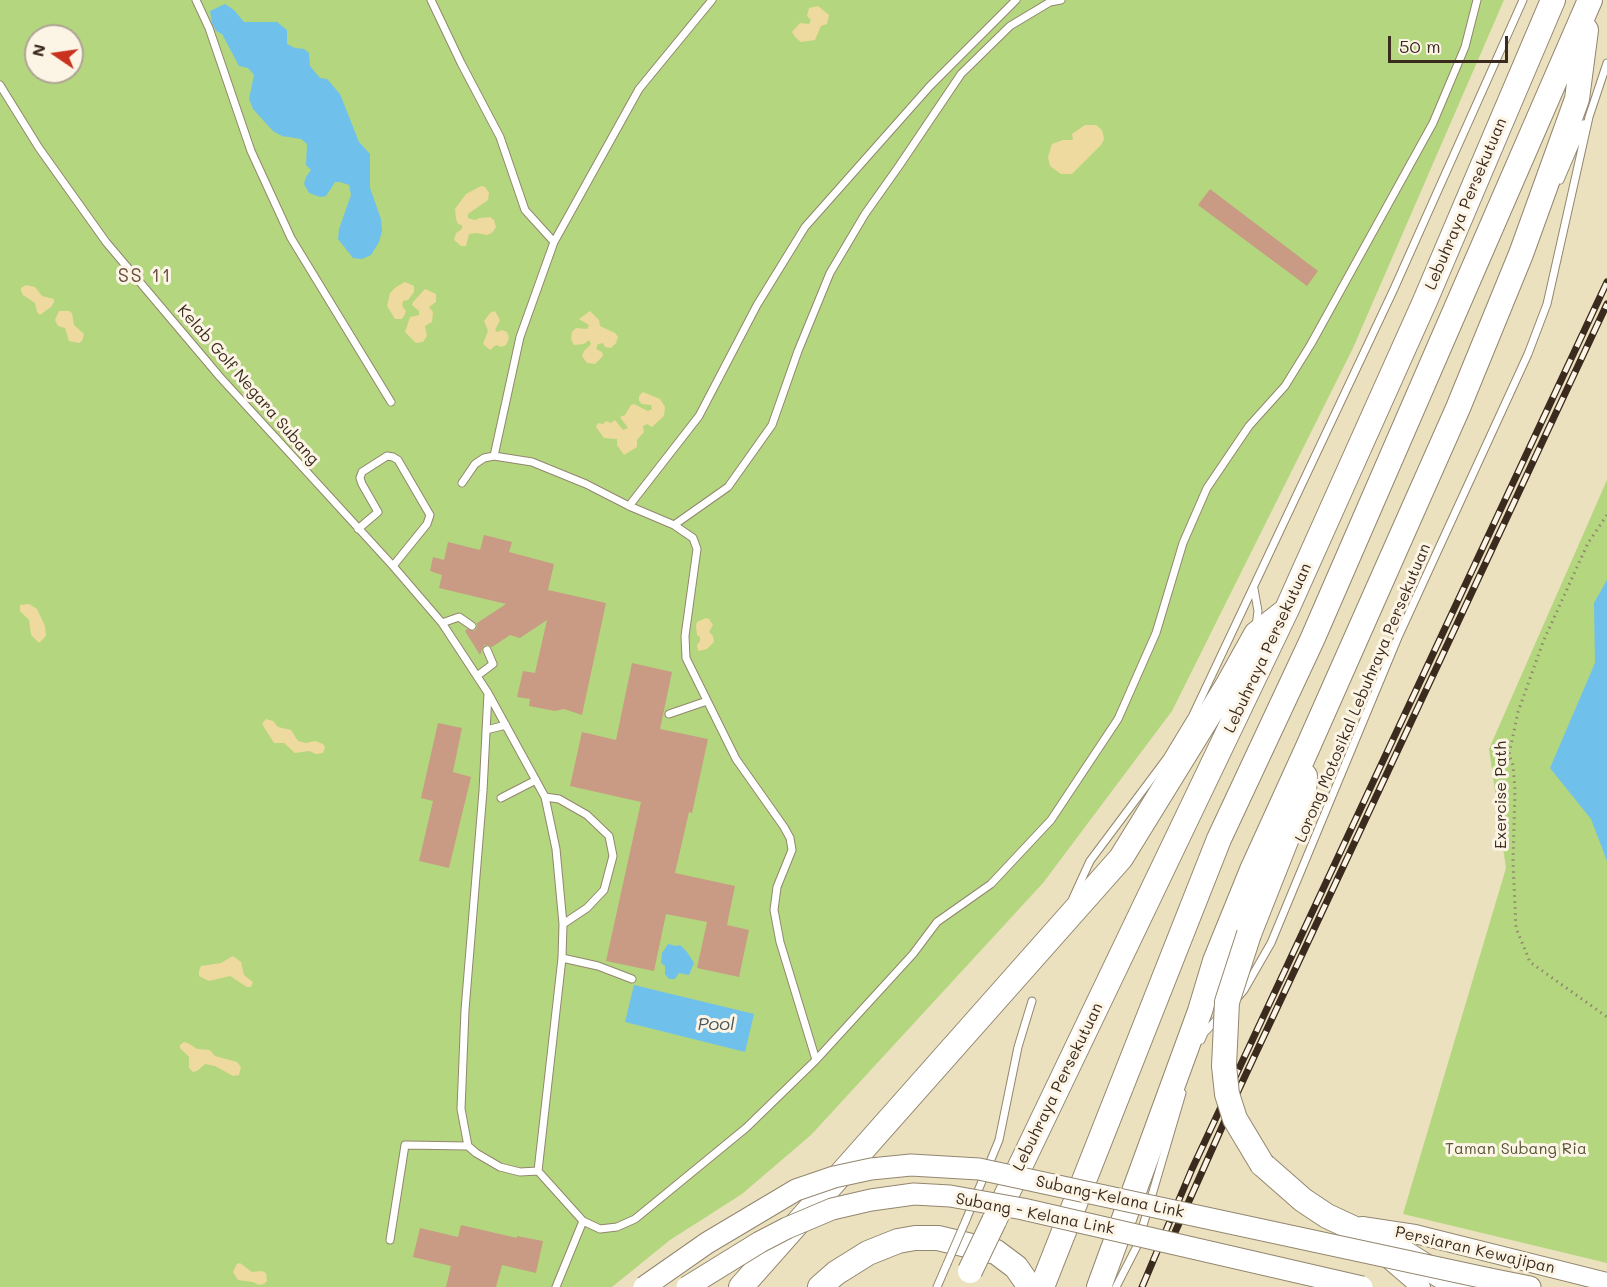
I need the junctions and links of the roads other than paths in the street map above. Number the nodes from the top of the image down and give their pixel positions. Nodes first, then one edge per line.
1 (196, 0) edge
2 (431, 0) edge
3 (712, 0) edge
4 (1016, 0) edge
5 (1061, 0) edge
6 (1477, 0) edge
7 (1523, 0) edge
8 (1553, 0) edge
9 (1590, 1) edge
10 (1607, 63) edge
11 (0, 85) edge
12 (1598, 91) junction
13 (1557, 187) dead end
14 (1543, 219) dead end
15 (554, 242) junction
16 (1521, 254) junction
17 (390, 402) dead end
18 (494, 456) junction
19 (462, 483) dead end
20 (629, 506) junction
21 (674, 525) junction
22 (358, 529) junction
23 (393, 566) junction
24 (1254, 589) junction
25 (1287, 609) junction
26 (442, 623) junction
27 (472, 626) dead end
28 (1256, 634) junction
29 (487, 650) dead end
30 (477, 676) junction
31 (488, 693) junction
32 (707, 701) junction
33 (669, 714) dead end
34 (506, 725) junction
35 (486, 730) junction
36 (1307, 749) junction
37 (536, 780) junction
38 (545, 797) junction
39 (501, 798) dead end
40 (1068, 912) dead end
41 (563, 924) junction
42 (562, 958) junction
43 (632, 980) dead end
44 (1032, 1001) dead end
45 (1200, 1044) dead end
46 (816, 1060) junction
47 (1184, 1086) dead end
48 (468, 1146) junction
49 (538, 1171) junction
50 (583, 1221) junction
51 (1342, 1223) junction
52 (390, 1240) dead end
53 (765, 1262) junction
54 (960, 1274) edge
55 (1607, 1282) edge
56 (701, 1285) edge
57 (556, 1287) edge
58 (645, 1287) edge
59 (741, 1287) edge
60 (820, 1287) edge
61 (937, 1287) edge
62 (1030, 1287) edge
63 (1042, 1287) edge
64 (1099, 1287) edge
65 (1116, 1287) edge
66 (1362, 1287) edge
67 (1421, 1287) edge
68 (1463, 1287) edge
69 (1530, 1287) edge

1 - 17 lane
2 - 15 lane
3 - 15 lane
4 - 20 lane
5 - 21 lane
6 - 46 lane
7 - 24 lane
8 - 25 highway, Lebuhraya Persekutuan
9 - 16 highway
9 - 63 highway, Lebuhraya Persekutuan
10 - 12 lane, Lorong Motosikal Lebuhraya Persekutuan
11 - 22 lane, Kelab Golf Negara Subang
12 - 13 lane, Lorong Motosikal Lebuhraya Persekutuan
12 - 45 lane, Lorong Motosikal Lebuhraya Persekutuan
14 - 16 lane
15 - 18 lane
16 - 36 highway
18 - 19 lane
18 - 20 lane
20 - 21 lane
21 - 32 lane
22 - 23 lane, Kelab Golf Negara Subang
22 - 23 lane
23 - 26 lane, Kelab Golf Negara Subang
24 - 28 lane
24 - 40 lane
25 - 28 highway
25 - 54 highway, Lebuhraya Persekutuan, bridge
26 - 27 lane
26 - 30 lane, Kelab Golf Negara Subang
28 - 53 highway
29 - 30 lane
30 - 31 lane, Kelab Golf Negara Subang
31 - 34 lane, Kelab Golf Negara Subang
31 - 35 lane
32 - 33 lane
32 - 46 lane
34 - 35 lane
34 - 37 lane, Kelab Golf Negara Subang
35 - 48 lane
36 - 51 highway, bridge
36 - 64 highway, bridge
37 - 38 lane, Kelab Golf Negara Subang
37 - 39 lane
38 - 41 lane, Kelab Golf Negara Subang
38 - 41 lane
41 - 42 lane, Kelab Golf Negara Subang
42 - 43 lane
42 - 49 lane, Kelab Golf Negara Subang
44 - 54 lane, bridge
46 - 50 lane
47 - 65 lane
48 - 49 lane
48 - 52 lane
49 - 50 lane
50 - 57 lane
51 - 55 main road, Persiaran Kewajipan
51 - 67 main road
51 - 68 highway
53 - 56 highway
53 - 59 highway
54 - 61 lane
56 - 66 main road, Subang - Kelana Link, bridge
58 - 69 main road, Subang-Kelana Link, bridge
60 - 62 highway

